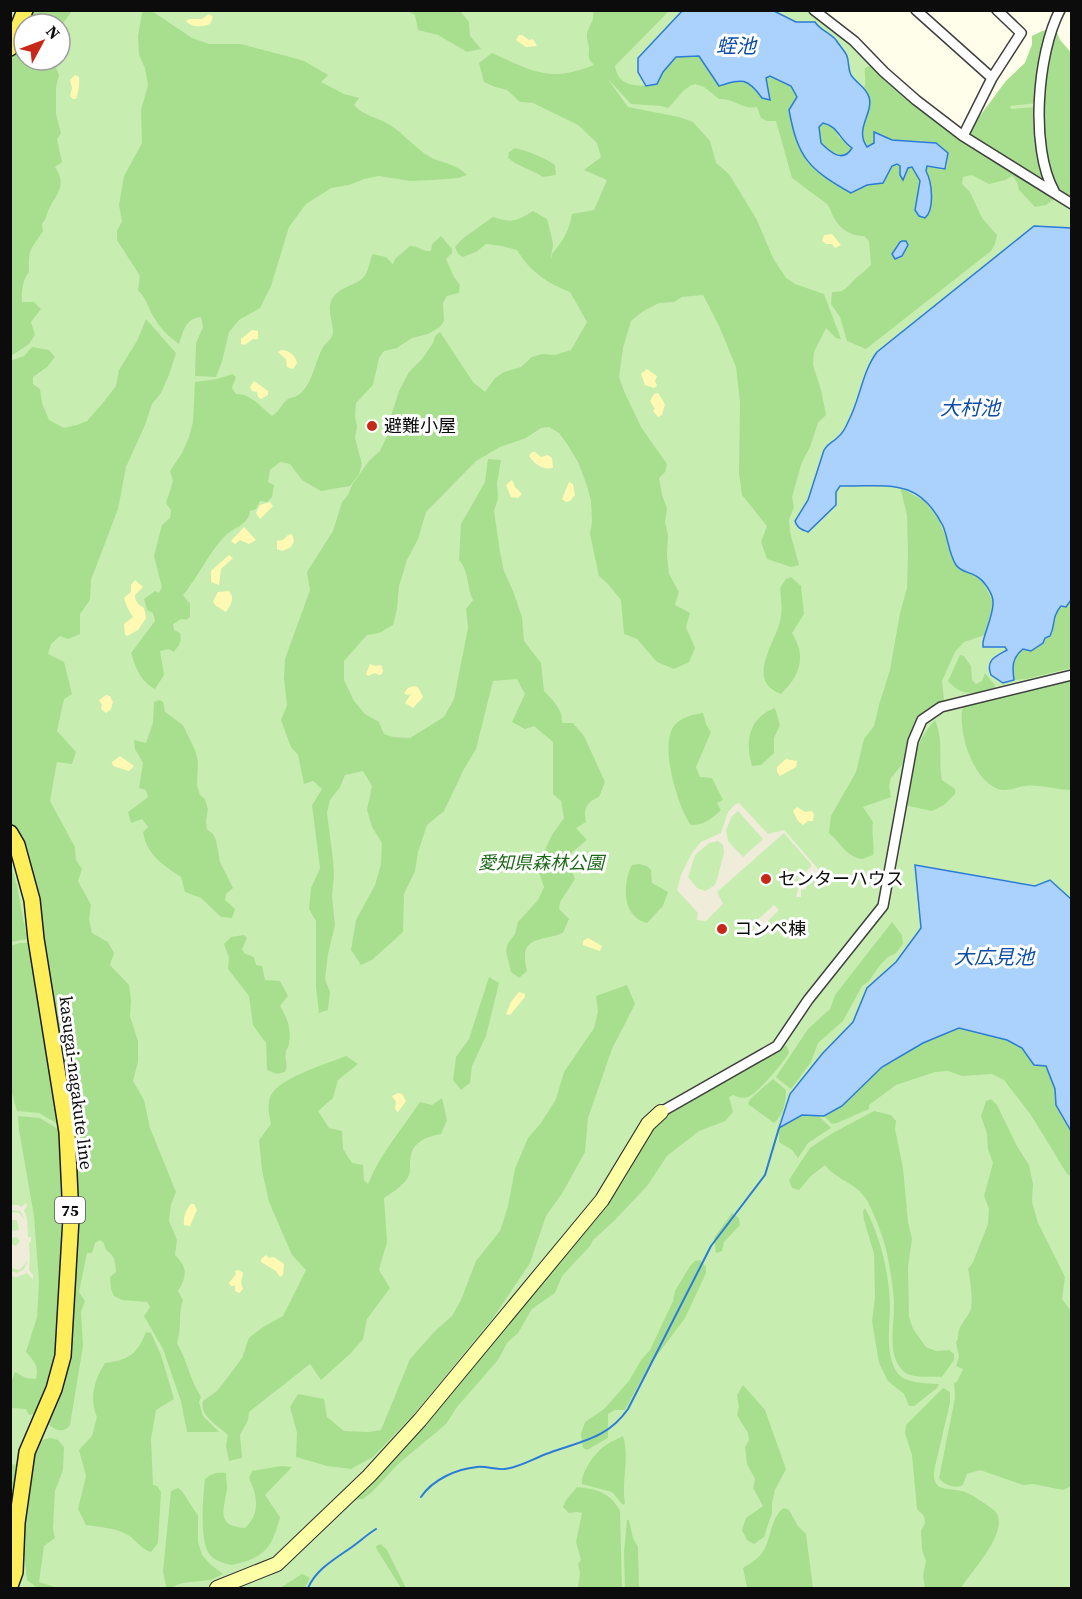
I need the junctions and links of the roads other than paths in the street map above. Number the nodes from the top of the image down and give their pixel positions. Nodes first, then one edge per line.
1 (25, 10) edge
2 (814, 10) edge
3 (916, 10) edge
4 (997, 10) edge
5 (1060, 10) edge
6 (10, 48) edge
7 (992, 78) junction
8 (963, 136) junction
9 (1055, 194) junction
10 (1071, 204) edge
11 (1071, 675) edge
12 (10, 833) edge
13 (661, 1112) joint
14 (10, 1586) edge
15 (217, 1588) edge

1 - 6 main road
2 - 8 street
3 - 7 street
4 - 7 street
5 - 9 street
7 - 8 street
8 - 9 street
9 - 10 street
11 - 13 street
12 - 14 main road, kasugai-nagakute line / 75
13 - 15 street

